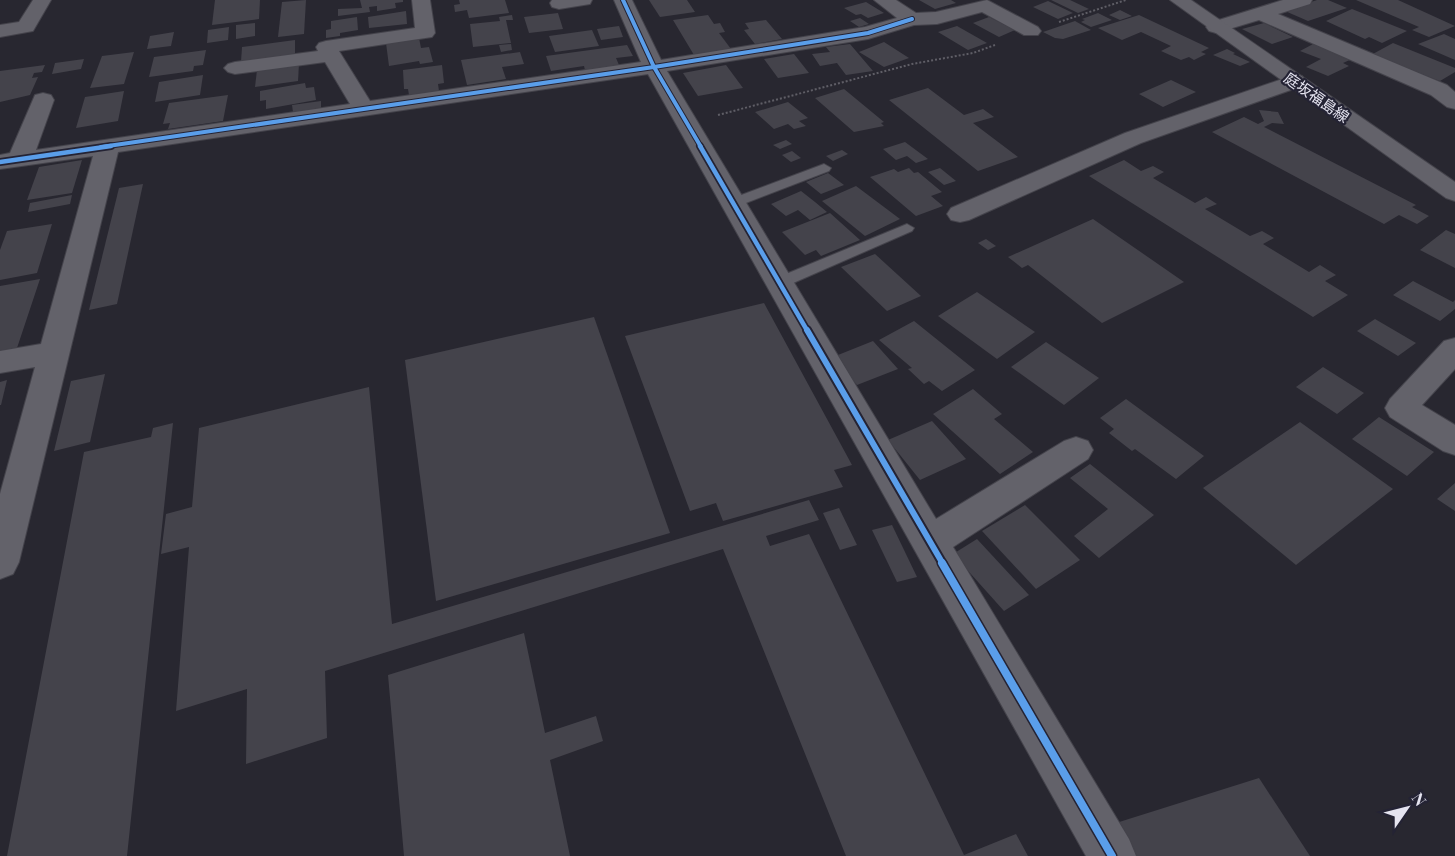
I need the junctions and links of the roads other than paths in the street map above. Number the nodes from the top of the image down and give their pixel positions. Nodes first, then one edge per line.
1 (42, 0) edge
2 (421, 0) edge
3 (583, 0) edge
4 (623, 0) edge
5 (883, 0) edge
6 (1179, 0) edge
7 (1302, 0) edge
8 (559, 3) dead end
9 (1259, 14) junction
10 (912, 19) junction
11 (1216, 27) junction
12 (0, 31) edge
13 (1031, 31) road end
14 (331, 55) junction
15 (654, 67) junction
16 (235, 68) dead end
17 (1294, 81) junction
18 (43, 100) dead end
19 (1455, 102) edge
20 (364, 109) junction
21 (108, 145) junction
22 (10, 161) edge
23 (824, 168) dead end
24 (1455, 193) edge
25 (732, 203) junction
26 (960, 214) dead end
27 (907, 228) dead end
28 (779, 284) junction
29 (1455, 349) edge
30 (54, 353) junction
31 (0, 362) edge
32 (1455, 442) edge
33 (1076, 450) dead end
34 (930, 542) junction
35 (0, 562) edge
36 (1112, 856) edge

1 - 12 street
2 - 14 street
3 - 8 street
4 - 15 street
5 - 10 street
6 - 11 street, 庭坂福島線
7 - 9 street
9 - 11 street
9 - 19 street
10 - 13 street
10 - 15 street
11 - 17 street, 庭坂福島線
14 - 16 street
14 - 20 street
15 - 20 street
15 - 25 street
17 - 24 street, 庭坂福島線
17 - 26 street
18 - 22 street
20 - 21 street
21 - 22 street
21 - 30 street
23 - 25 lane
25 - 28 street
27 - 28 lane
28 - 34 street
29 - 32 street
30 - 31 street
30 - 35 street
33 - 34 street
34 - 36 street

